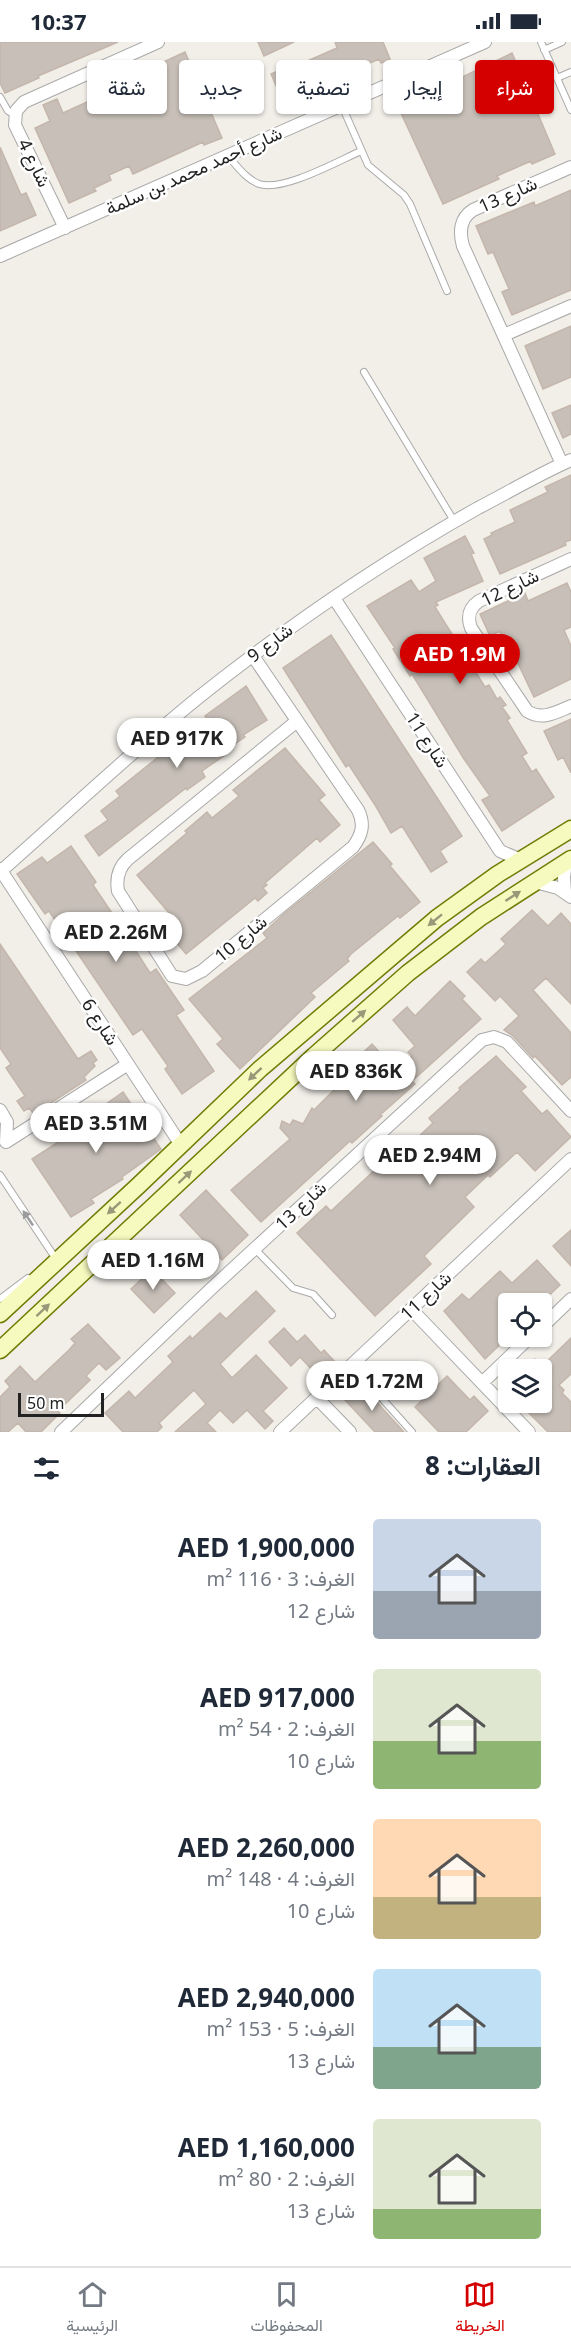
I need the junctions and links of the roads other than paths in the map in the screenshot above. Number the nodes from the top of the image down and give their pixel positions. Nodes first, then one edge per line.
1 (158, 42) edge
2 (486, 42) edge
3 (541, 42) edge
4 (561, 42) edge
5 (459, 48) edge
6 (544, 50) junction
7 (571, 72) edge
8 (557, 78) junction
9 (371, 92) edge
10 (0, 97) edge
11 (571, 110) edge
12 (324, 114) edge
13 (345, 114) edge
14 (15, 116) junction
15 (361, 151) junction
16 (228, 156) junction
17 (571, 167) edge
18 (65, 228) junction
19 (0, 256) edge
20 (447, 291) dead end
21 (571, 306) edge
22 (504, 335) junction
23 (364, 372) dead end
24 (566, 462) edge
25 (455, 522) junction
26 (571, 558) edge
27 (334, 598) junction
28 (254, 656) junction
29 (571, 706) edge
30 (297, 720) junction
31 (571, 829) edge
32 (500, 851) junction
33 (521, 860) junction
34 (569, 861) edge
35 (1, 870) edge
36 (498, 874) junction
37 (535, 882) junction
38 (568, 894) edge
39 (326, 1012) junction
40 (339, 1034) junction
41 (297, 1037) junction
42 (314, 1056) junction
43 (128, 1064) junction
44 (0, 1110) edge
45 (571, 1111) edge
46 (3, 1144) edge
47 (181, 1145) junction
48 (571, 1159) edge
49 (0, 1175) edge
50 (255, 1248) junction
51 (53, 1263) junction
52 (0, 1299) edge
53 (571, 1299) edge
54 (411, 1310) junction
55 (0, 1314) edge
56 (332, 1316) dead end
57 (552, 1317) edge
58 (520, 1347) edge
59 (0, 1350) edge
60 (352, 1365) junction
61 (482, 1383) junction
62 (317, 1398) junction
63 (61, 1432) edge
64 (280, 1432) edge
65 (350, 1432) edge
66 (412, 1432) edge
67 (529, 1432) edge

1 - 14 street, شارع 4
2 - 5 street, شارع أحمد محمد بن سلمة
3 - 6 lane
4 - 6 lane
5 - 9 street, شارع أحمد محمد بن سلمة
6 - 8 lane
7 - 8 lane
8 - 11 lane
10 - 14 lane
12 - 16 street, شارع أحمد محمد بن سلمة
13 - 15 lane
14 - 18 street, شارع 4
15 - 16 lane
15 - 20 lane
16 - 18 street, شارع أحمد محمد بن سلمة
17 - 22 street, شارع 13
18 - 19 street, شارع أحمد محمد بن سلمة
21 - 22 street
22 - 24 street, شارع 13
23 - 25 lane
24 - 25 street, شارع 9
25 - 27 street, شارع 9
26 - 29 street, شارع 12
27 - 28 street, شارع 9
27 - 32 street, شارع 11
28 - 30 street, شارع 10
28 - 35 street, شارع 9
30 - 30 street, شارع 10
31 - 33 street
32 - 33 street
32 - 36 street
33 - 36 street
34 - 37 street
34 - 38 street
35 - 43 street, شارع 6
36 -> 39 street
37 - 38 street
40 -> 37 street
39 - 40 street
39 - 41 street
40 - 42 street
41 - 42 street
41 -> 47 street
59 -> 42 street
43 - 46 street
43 - 47 street, شارع 6
44 - 46 street
45 - 50 street, شارع 13
47 -> 51 street
48 - 54 street, شارع 11
51 -> 49 lane
50 - 56 lane
50 - 63 street, شارع 13
51 - 52 lane
51 - 55 street
53 - 57 street
54 - 60 street, شارع 11
54 - 61 street
58 - 61 street
60 - 62 street, شارع 11
60 - 66 lane
61 - 67 street
62 - 64 street, شارع 11
62 - 65 street

